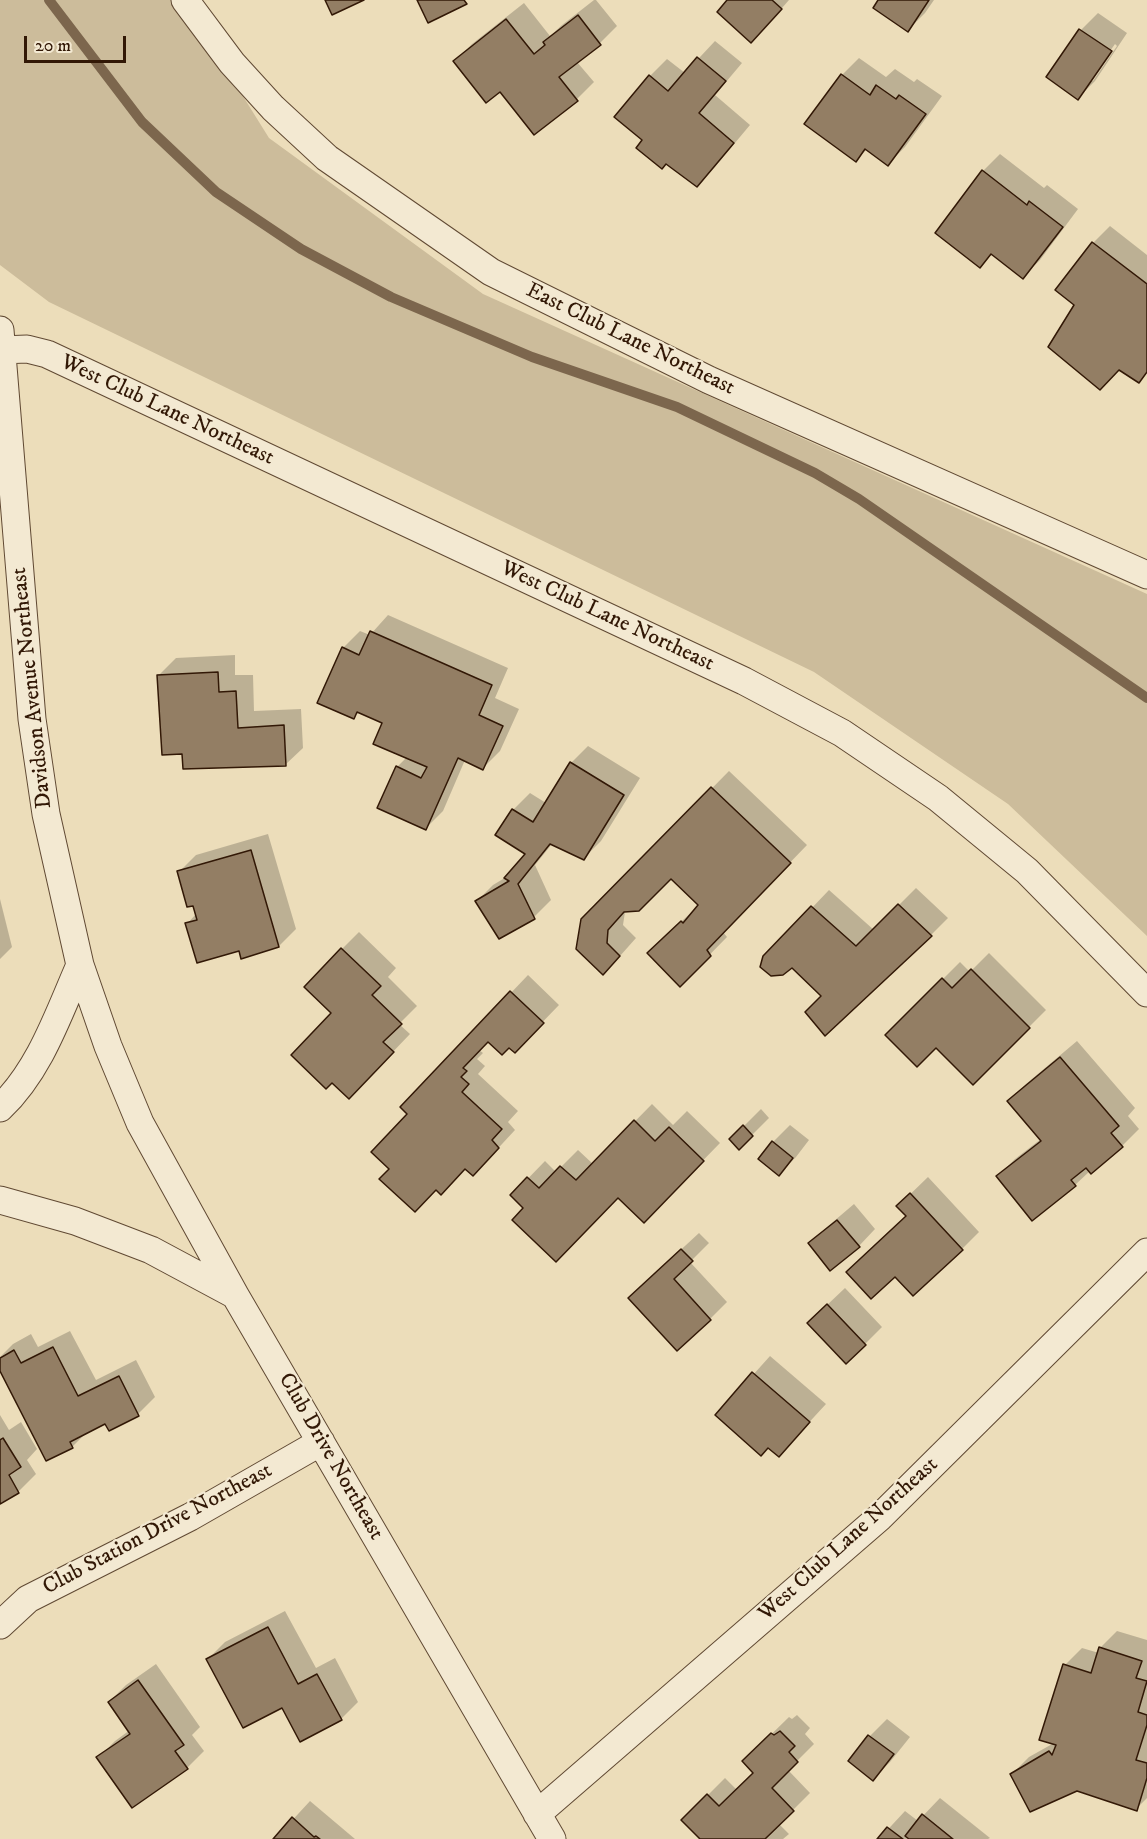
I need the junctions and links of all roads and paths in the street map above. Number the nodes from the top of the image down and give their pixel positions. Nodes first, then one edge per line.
1 (185, 0) edge
2 (1, 340) edge
3 (1147, 575) edge
4 (80, 965) junction
5 (1147, 993) edge
6 (0, 1108) edge
7 (0, 1200) edge
8 (1147, 1252) edge
9 (236, 1295) junction
10 (321, 1442) junction
11 (0, 1625) edge
12 (537, 1814) junction
13 (552, 1839) edge

1 - 3 street, East Club Lane Northeast
2 - 4 street, Davidson Avenue Northeast
2 - 5 street, West Club Lane Northeast
4 - 6 street
4 - 9 street, Davidson Avenue Northeast
7 - 9 street
8 - 12 street, West Club Lane Northeast
9 - 10 street, Club Drive Northeast
10 - 11 street, Club Station Drive Northeast
10 - 12 street, Club Drive Northeast
12 - 13 street, Club Drive Northeast

